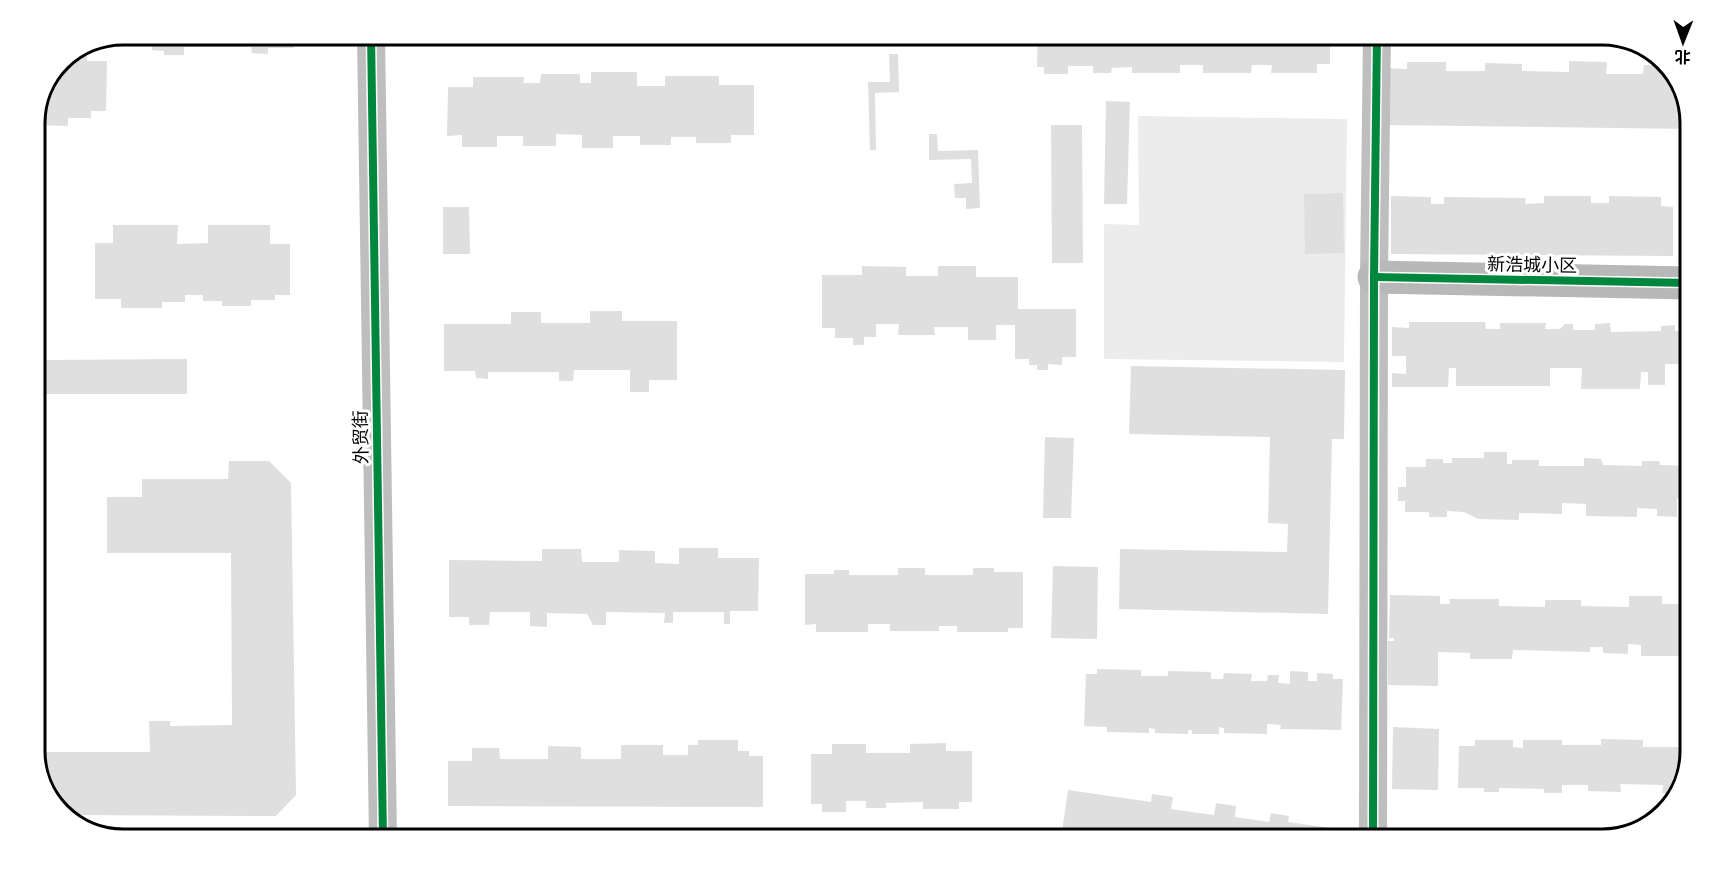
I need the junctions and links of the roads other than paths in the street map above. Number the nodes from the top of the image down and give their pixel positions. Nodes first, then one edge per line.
1 (371, 45) edge
2 (1377, 45) edge
3 (1374, 277) junction
4 (1680, 283) edge
5 (383, 829) edge
6 (1374, 829) edge

1 - 5 street, 外贸街
2 - 3 street
3 - 4 street, 新浩城小区
3 - 6 street

